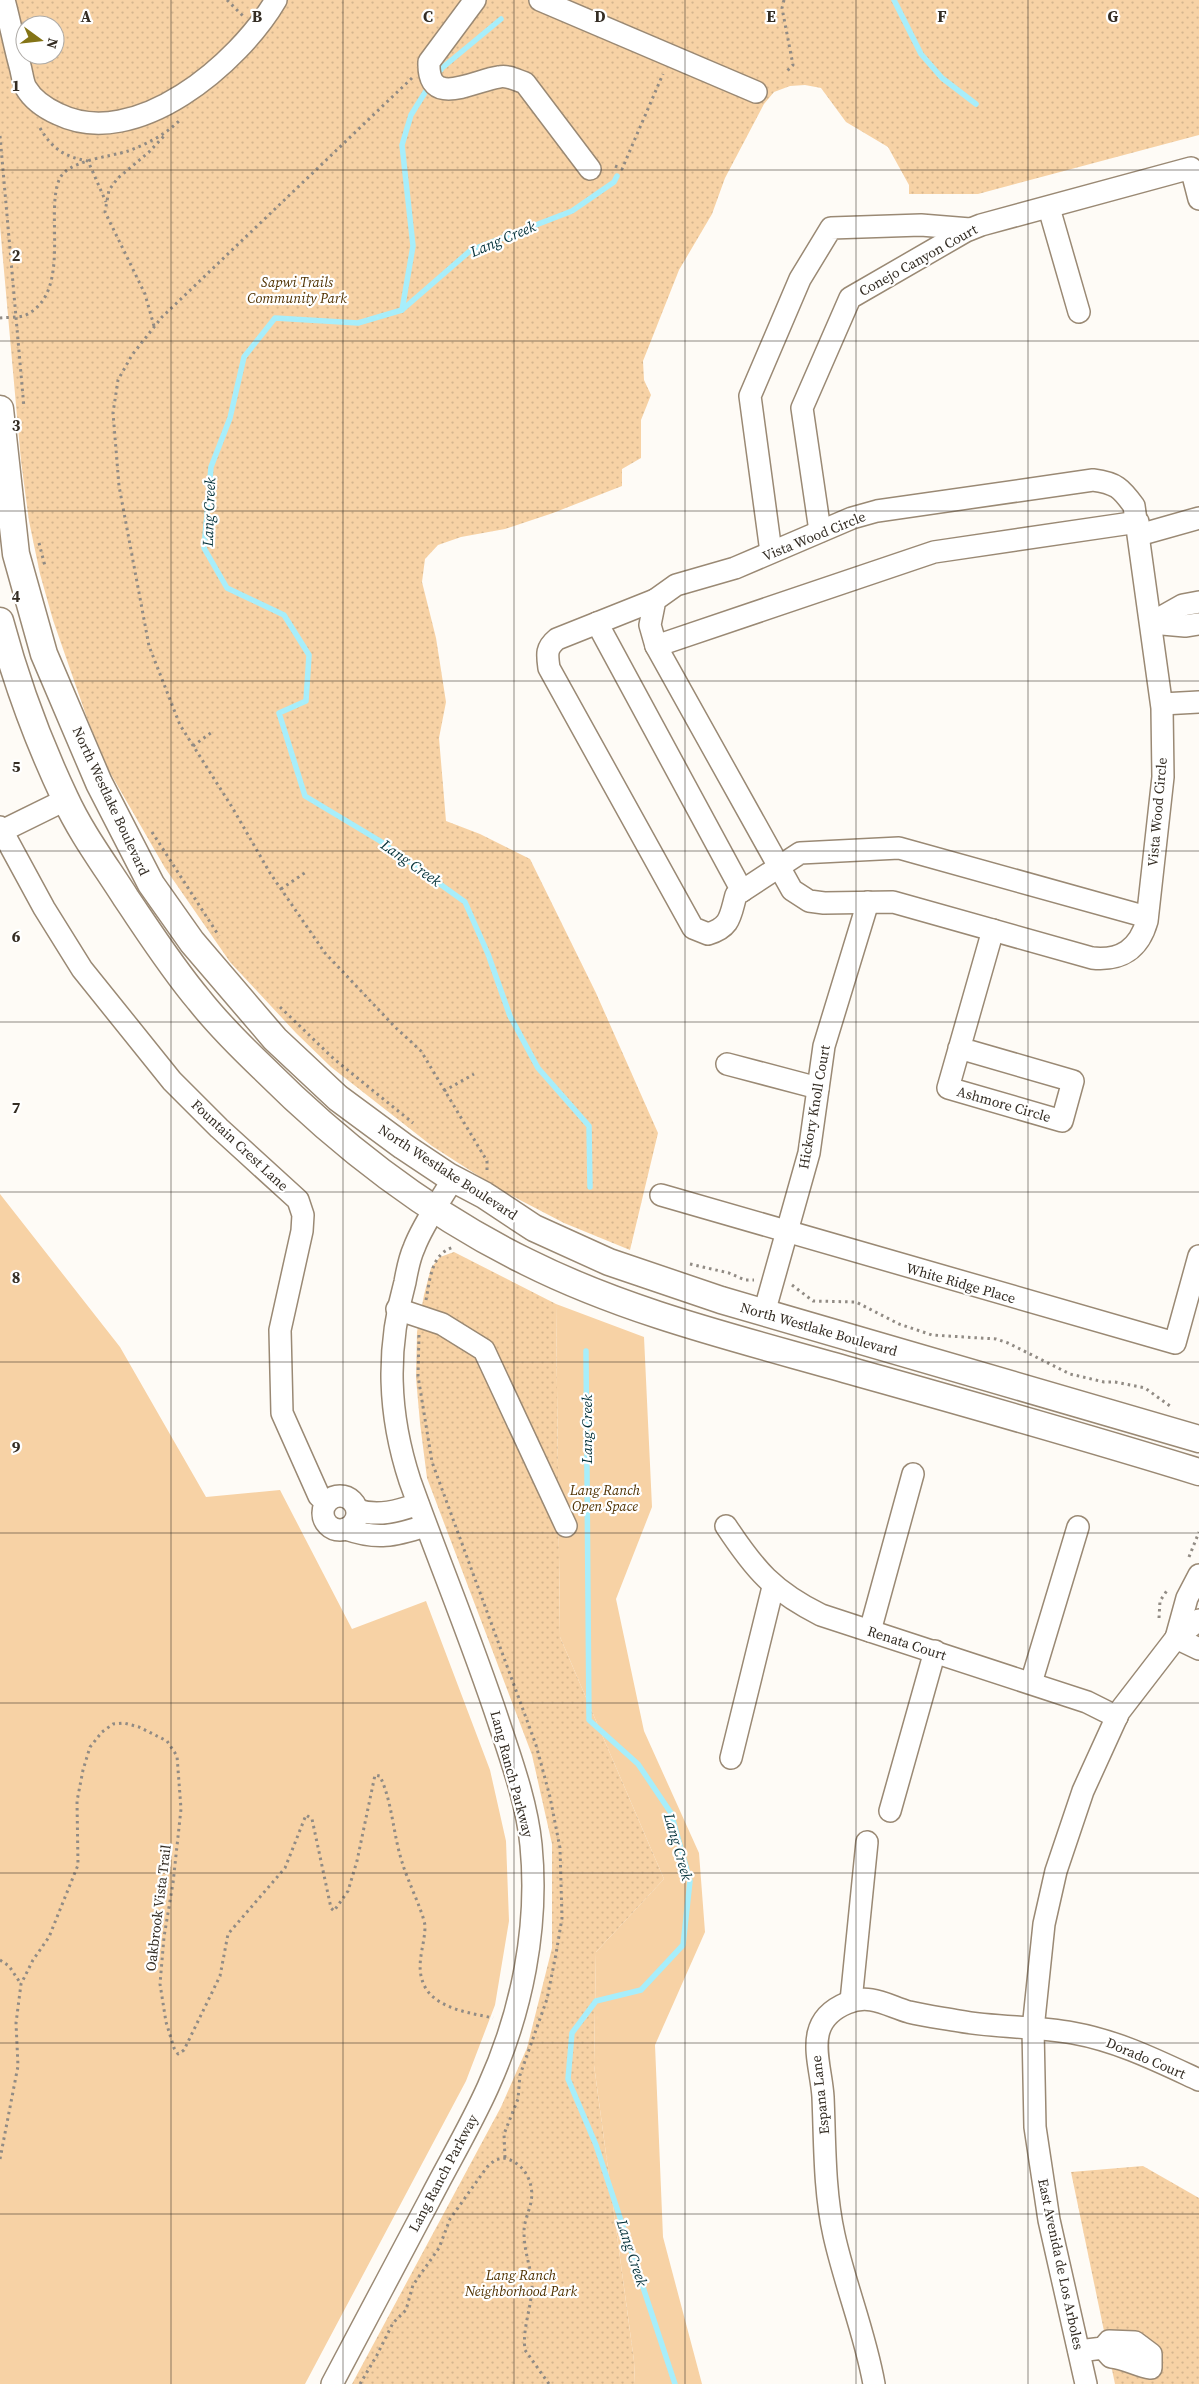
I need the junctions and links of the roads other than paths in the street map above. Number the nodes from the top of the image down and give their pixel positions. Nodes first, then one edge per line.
1 (4, 0) edge
2 (276, 0) edge
3 (476, 0) edge
4 (540, 0) edge
5 (756, 92) dead end
6 (590, 169) dead end
7 (1199, 199) edge
8 (1049, 208) junction
9 (970, 229) junction
10 (1079, 312) dead end
11 (12, 411) edge
12 (1199, 518) edge
13 (1139, 528) junction
14 (820, 531) junction
15 (771, 552) junction
16 (655, 600) junction
17 (1199, 602) edge
18 (0, 621) edge
19 (597, 623) junction
20 (1151, 623) junction
21 (1199, 624) edge
22 (656, 646) junction
23 (1199, 702) edge
24 (1162, 704) junction
25 (66, 800) junction
26 (1, 829) edge
27 (779, 867) junction
28 (742, 891) junction
29 (868, 902) junction
30 (1147, 917) junction
31 (993, 930) junction
32 (959, 1048) junction
33 (727, 1064) dead end
34 (818, 1088) junction
35 (453, 1178) junction
36 (661, 1195) dead end
37 (434, 1210) junction
38 (787, 1233) junction
39 (1199, 1256) edge
40 (397, 1309) junction
41 (764, 1313) junction
42 (1199, 1439) edge
43 (1199, 1472) edge
44 (913, 1474) dead end
45 (326, 1502) junction
46 (418, 1504) junction
47 (357, 1510) junction
48 (425, 1526) junction
49 (566, 1526) dead end
50 (726, 1526) dead end
51 (1078, 1527) dead end
52 (346, 1529) junction
53 (1198, 1581) edge
54 (774, 1587) junction
55 (1199, 1620) edge
56 (870, 1631) junction
57 (1176, 1638) junction
58 (1199, 1649) edge
59 (935, 1652) junction
60 (1031, 1683) junction
61 (1117, 1717) junction
62 (731, 1758) dead end
63 (890, 1812) dead end
64 (867, 1842) dead end
65 (851, 2001) junction
66 (1033, 2029) junction
67 (1199, 2080) edge
68 (1103, 2348) dead end
69 (1079, 2351) junction
70 (332, 2384) edge
71 (874, 2384) edge
72 (1086, 2384) edge

1 - 2 street
3 - 6 street
4 - 5 street
7 - 8 street, Conejo Canyon Court
8 - 9 street, Conejo Canyon Court
8 - 10 street
9 - 14 street, Conejo Canyon Court
9 - 15 street
11 - 35 main road, North Westlake Boulevard
12 - 13 street
13 - 14 street, Vista Wood Circle
13 - 20 street, Vista Wood Circle
13 - 22 street
14 - 15 street, Vista Wood Circle
15 - 16 street, Vista Wood Circle
16 - 19 street
16 - 22 street, Vista Wood Circle
17 - 20 street
18 - 25 main road, North Westlake Boulevard
19 - 28 street
19 - 28 street
20 - 21 street
20 - 24 street, Vista Wood Circle
22 - 27 street, Vista Wood Circle
23 - 24 street
24 - 30 street, Vista Wood Circle
25 - 26 street, Fountain Crest Lane
25 - 37 main road, North Westlake Boulevard
26 - 45 street, Fountain Crest Lane
27 - 28 street
27 - 29 street, Vista Wood Circle
27 - 30 street
29 - 31 street, Vista Wood Circle
29 - 34 street, Hickory Knoll Court
30 - 31 street, Vista Wood Circle
31 - 32 street, Ashmore Circle
32 - 32 street, Ashmore Circle
33 - 34 street
34 - 38 street, Hickory Knoll Court
35 - 37 street, Lang Ranch Parkway
35 - 41 main road, North Westlake Boulevard
36 - 38 street, White Ridge Place
37 - 40 street, Lang Ranch Parkway
37 - 43 main road, North Westlake Boulevard
38 - 39 street, White Ridge Place
38 - 41 street, Hickory Knoll Court
40 - 46 street, Lang Ranch Parkway
40 - 49 street
41 - 42 main road, North Westlake Boulevard
44 - 56 street
45 - 47 street
45 - 52 street, Fountain Crest Lane
46 - 47 street
46 - 48 street, Lang Ranch Parkway
47 - 52 street
48 - 52 street, Fountain Crest Lane
48 - 70 street, Lang Ranch Parkway
50 - 54 street, Renata Court
51 - 60 street
53 - 57 street, East Avenida de Los Arboles
54 - 56 street, Renata Court
54 - 62 street
55 - 57 street, East Avenida de Los Arboles
56 - 59 street, Renata Court
57 - 58 street
57 - 61 street, East Avenida de Los Arboles
59 - 60 street, Renata Court
59 - 63 street
60 - 61 street, Renata Court
61 - 66 street, East Avenida de Los Arboles
64 - 65 street
65 - 66 street
65 - 71 street, Espana Lane
66 - 67 street, Dorado Court
66 - 69 street, East Avenida de Los Arboles
68 - 69 street
69 - 72 street, East Avenida de Los Arboles

